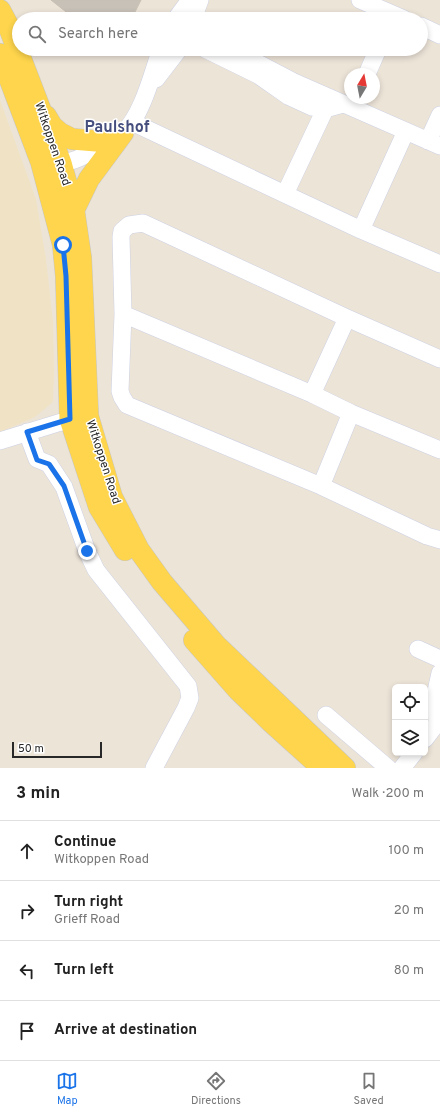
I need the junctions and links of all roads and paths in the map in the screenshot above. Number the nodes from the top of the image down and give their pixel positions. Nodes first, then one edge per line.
1 (190, 0) edge
2 (200, 0) edge
3 (360, 0) edge
4 (0, 10) edge
5 (185, 12) edge
6 (188, 12) edge
7 (385, 12) edge
8 (428, 29) edge
9 (12, 35) edge
10 (440, 35) edge
11 (0, 54) edge
12 (20, 56) edge
13 (159, 56) edge
14 (174, 56) edge
15 (219, 56) edge
16 (244, 56) edge
17 (375, 56) edge
18 (370, 68) edge
19 (147, 91) junction
20 (36, 98) junction
21 (341, 103) edge
22 (440, 115) edge
23 (127, 128) junction
24 (406, 131) junction
25 (434, 144) edge
26 (51, 163) junction
27 (285, 194) junction
28 (74, 210) junction
29 (361, 230) junction
30 (440, 264) edge
31 (122, 314) junction
32 (347, 318) junction
33 (440, 359) edge
34 (312, 394) junction
35 (352, 413) junction
36 (79, 417) junction
37 (27, 432) junction
38 (0, 441) edge
39 (440, 450) edge
40 (321, 486) junction
41 (440, 540) edge
42 (418, 649) dead end
43 (440, 659) edge
44 (440, 673) edge
45 (326, 715) dead end
46 (439, 724) edge
47 (428, 735) edge
48 (412, 756) edge
49 (313, 759) edge
50 (154, 768) edge
51 (345, 768) edge
52 (388, 768) edge
53 (402, 768) edge

1 - 5 street
2 - 6 street
3 - 7 street
4 - 9 main road, Witkoppen Road
8 - 10 street
11 - 26 main road, Witkoppen Road
12 - 20 main road, Witkoppen Road
13 - 19 street
14 - 19 street
15 - 21 street
16 - 21 street
17 - 18 street
19 - 23 street
20 - 23 main road
20 - 26 main road, Witkoppen Road
21 - 24 street
21 - 27 street
22 - 25 street
23 - 26 street
23 - 27 street
23 - 28 main road
24 - 25 street
24 - 29 street
26 - 28 main road, Witkoppen Road
26 - 36 main road, Witkoppen Road
27 - 29 street
28 - 36 main road, Witkoppen Road
29 - 30 street
31 - 32 street
31 - 34 street
31 - 40 street
32 - 33 street
32 - 34 street
34 - 35 street
35 - 39 street
35 - 40 street
36 - 37 street
36 - 49 main road, Witkoppen Road
37 - 38 street
37 - 50 street
40 - 41 street
42 - 43 street
44 - 46 street
45 - 52 street
46 - 47 street
48 - 53 street
49 - 51 main road, Witkoppen Road

